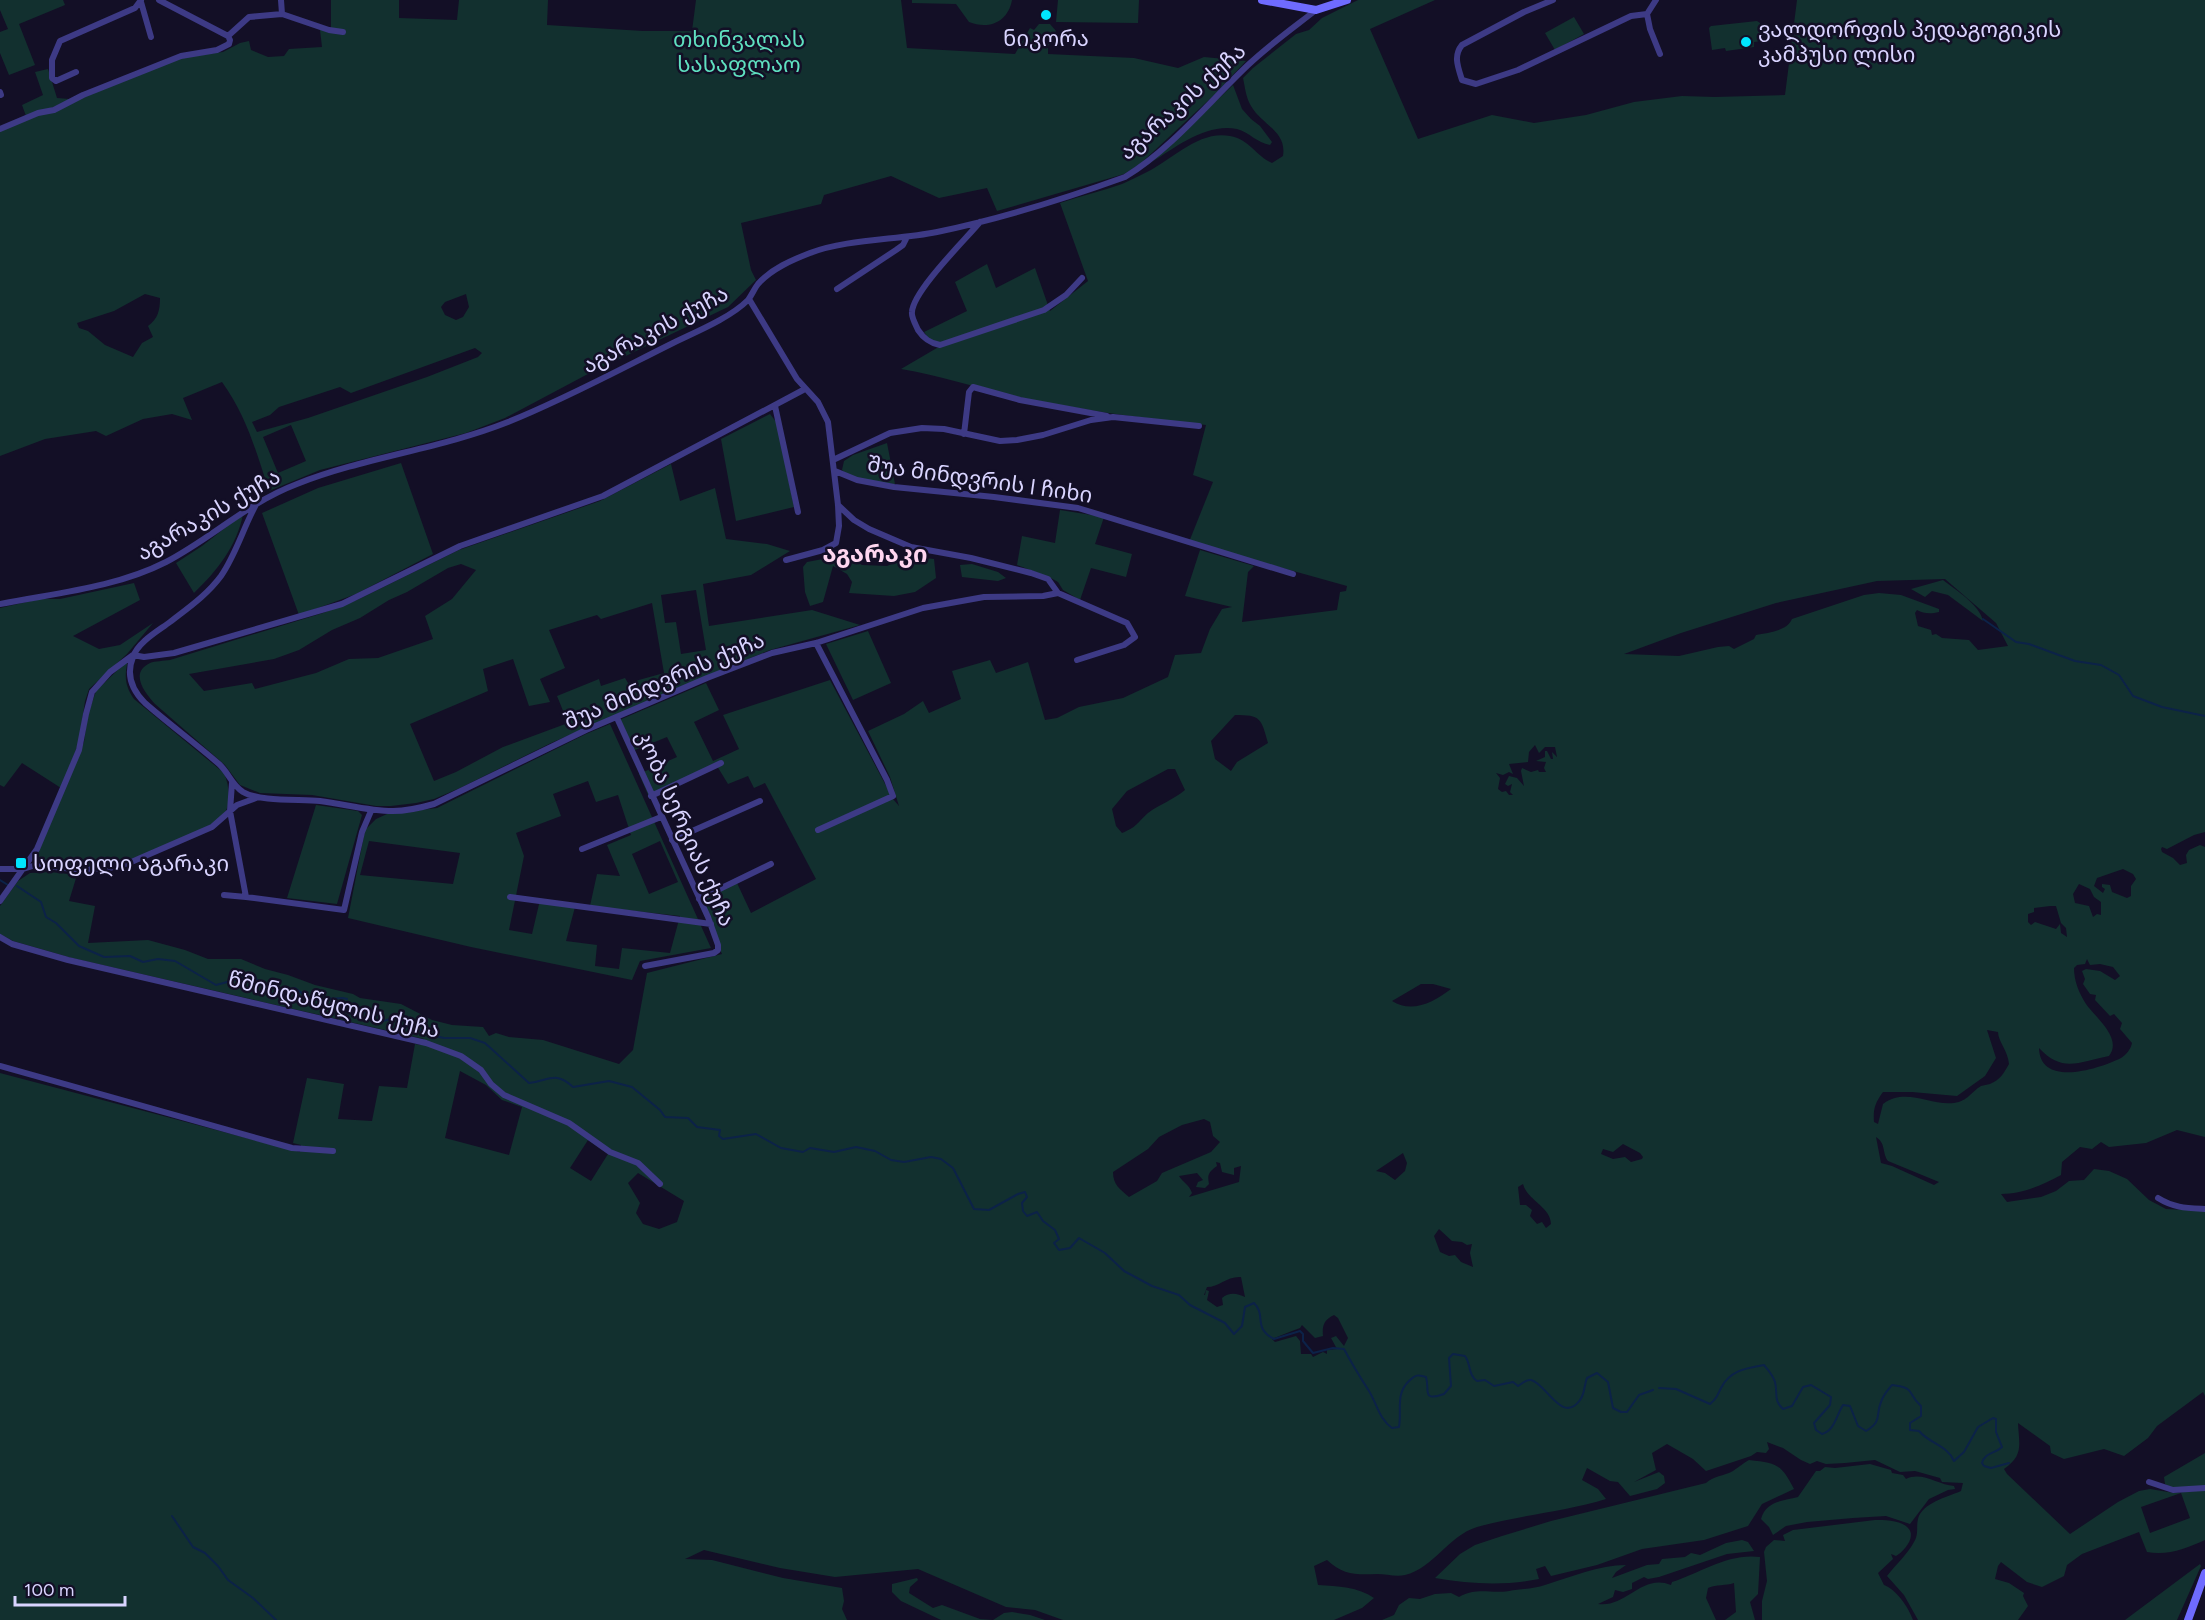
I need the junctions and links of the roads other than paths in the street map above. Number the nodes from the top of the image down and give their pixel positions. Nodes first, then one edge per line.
1 (159, 0) edge
2 (281, 0) edge
3 (1262, 0) edge
4 (1347, 0) edge
5 (1553, 0) edge
6 (1656, 0) edge
7 (141, 1) edge
8 (1316, 10) junction
9 (282, 14) junction
10 (1647, 14) junction
11 (343, 32) dead end
12 (228, 36) junction
13 (151, 37) dead end
14 (1660, 54) dead end
15 (76, 72) dead end
16 (0, 129) edge
17 (981, 222) junction
18 (907, 237) junction
19 (1082, 278) dead end
20 (837, 289) dead end
21 (749, 299) junction
22 (805, 389) junction
23 (775, 406) junction
24 (1113, 417) junction
25 (1199, 426) dead end
26 (964, 434) junction
27 (833, 460) junction
28 (835, 471) junction
29 (258, 501) junction
30 (838, 505) junction
31 (798, 512) dead end
32 (786, 560) dead end
33 (1293, 574) dead end
34 (1058, 593) junction
35 (0, 604) edge
36 (816, 643) junction
37 (133, 655) junction
38 (1077, 660) dead end
39 (617, 718) junction
40 (721, 763) dead end
41 (232, 783) junction
42 (651, 796) junction
43 (259, 797) junction
44 (760, 801) dead end
45 (230, 811) junction
46 (371, 811) junction
47 (661, 817) junction
48 (818, 830) dead end
49 (672, 840) junction
50 (582, 849) dead end
51 (771, 864) dead end
52 (0, 869) edge
53 (23, 869) junction
54 (224, 895) dead end
55 (246, 897) junction
56 (510, 897) dead end
57 (699, 899) junction
58 (0, 901) edge
59 (711, 924) junction
60 (0, 937) edge
61 (645, 966) dead end
62 (0, 1066) edge
63 (333, 1151) dead end
64 (660, 1184) dead end
65 (2158, 1198) dead end
66 (2205, 1209) edge
67 (2148, 1482) dead end
68 (2205, 1488) edge
69 (2205, 1573) edge
70 (2188, 1620) edge

1 - 12 street
2 - 9 street
3 - 8 street
4 - 8 street
5 - 10 street
6 - 10 street
7 - 13 street
7 - 15 street
8 - 17 street, აგარაკის ქუჩა
9 - 11 street
9 - 12 street
10 - 14 street
12 - 16 street
17 - 18 street, აგარაკის ქუჩა
17 - 19 street
18 - 20 street
18 - 21 street, აგარაკის ქუჩა
21 - 22 street
21 - 29 street, აგარაკის ქუჩა
22 - 23 street
22 - 27 street
23 - 31 street
23 - 37 street
24 - 25 street
24 - 26 street
24 - 26 street
26 - 27 street
27 - 28 street
28 - 30 street
28 - 33 street, შუა მინდვრის I ჩიხი
29 - 35 street, აგარაკის ქუჩა
29 - 37 street
30 - 32 street
30 - 34 street
34 - 36 street, შუა მინდვრის ქუჩა
34 - 38 street
36 - 39 street, შუა მინდვრის ქუჩა
36 - 48 street
37 - 41 street, შუა მინდვრის ქუჩა
37 - 53 street
39 - 42 street, კობა სერგიას ქუჩა
39 - 46 street, შუა მინდვრის ქუჩა
40 - 42 street
41 - 43 street, შუა მინდვრის ქუჩა
41 - 45 street
42 - 47 street, კობა სერგიას ქუჩა
43 - 45 street
43 - 46 street, შუა მინდვრის ქუჩა
44 - 49 street
45 - 53 street
45 - 55 street
46 - 55 street
47 - 49 street, კობა სერგიას ქუჩა
47 - 50 street
49 - 57 street, კობა სერგიას ქუჩა
51 - 57 street
52 - 53 street
53 - 58 street
54 - 55 street
56 - 59 street
57 - 59 street, კობა სერგიას ქუჩა
59 - 61 street, კობა სერგიას ქუჩა
60 - 64 street, წმინდაწყლის ქუჩა
62 - 63 street
65 - 66 street
67 - 68 street
69 - 70 street

